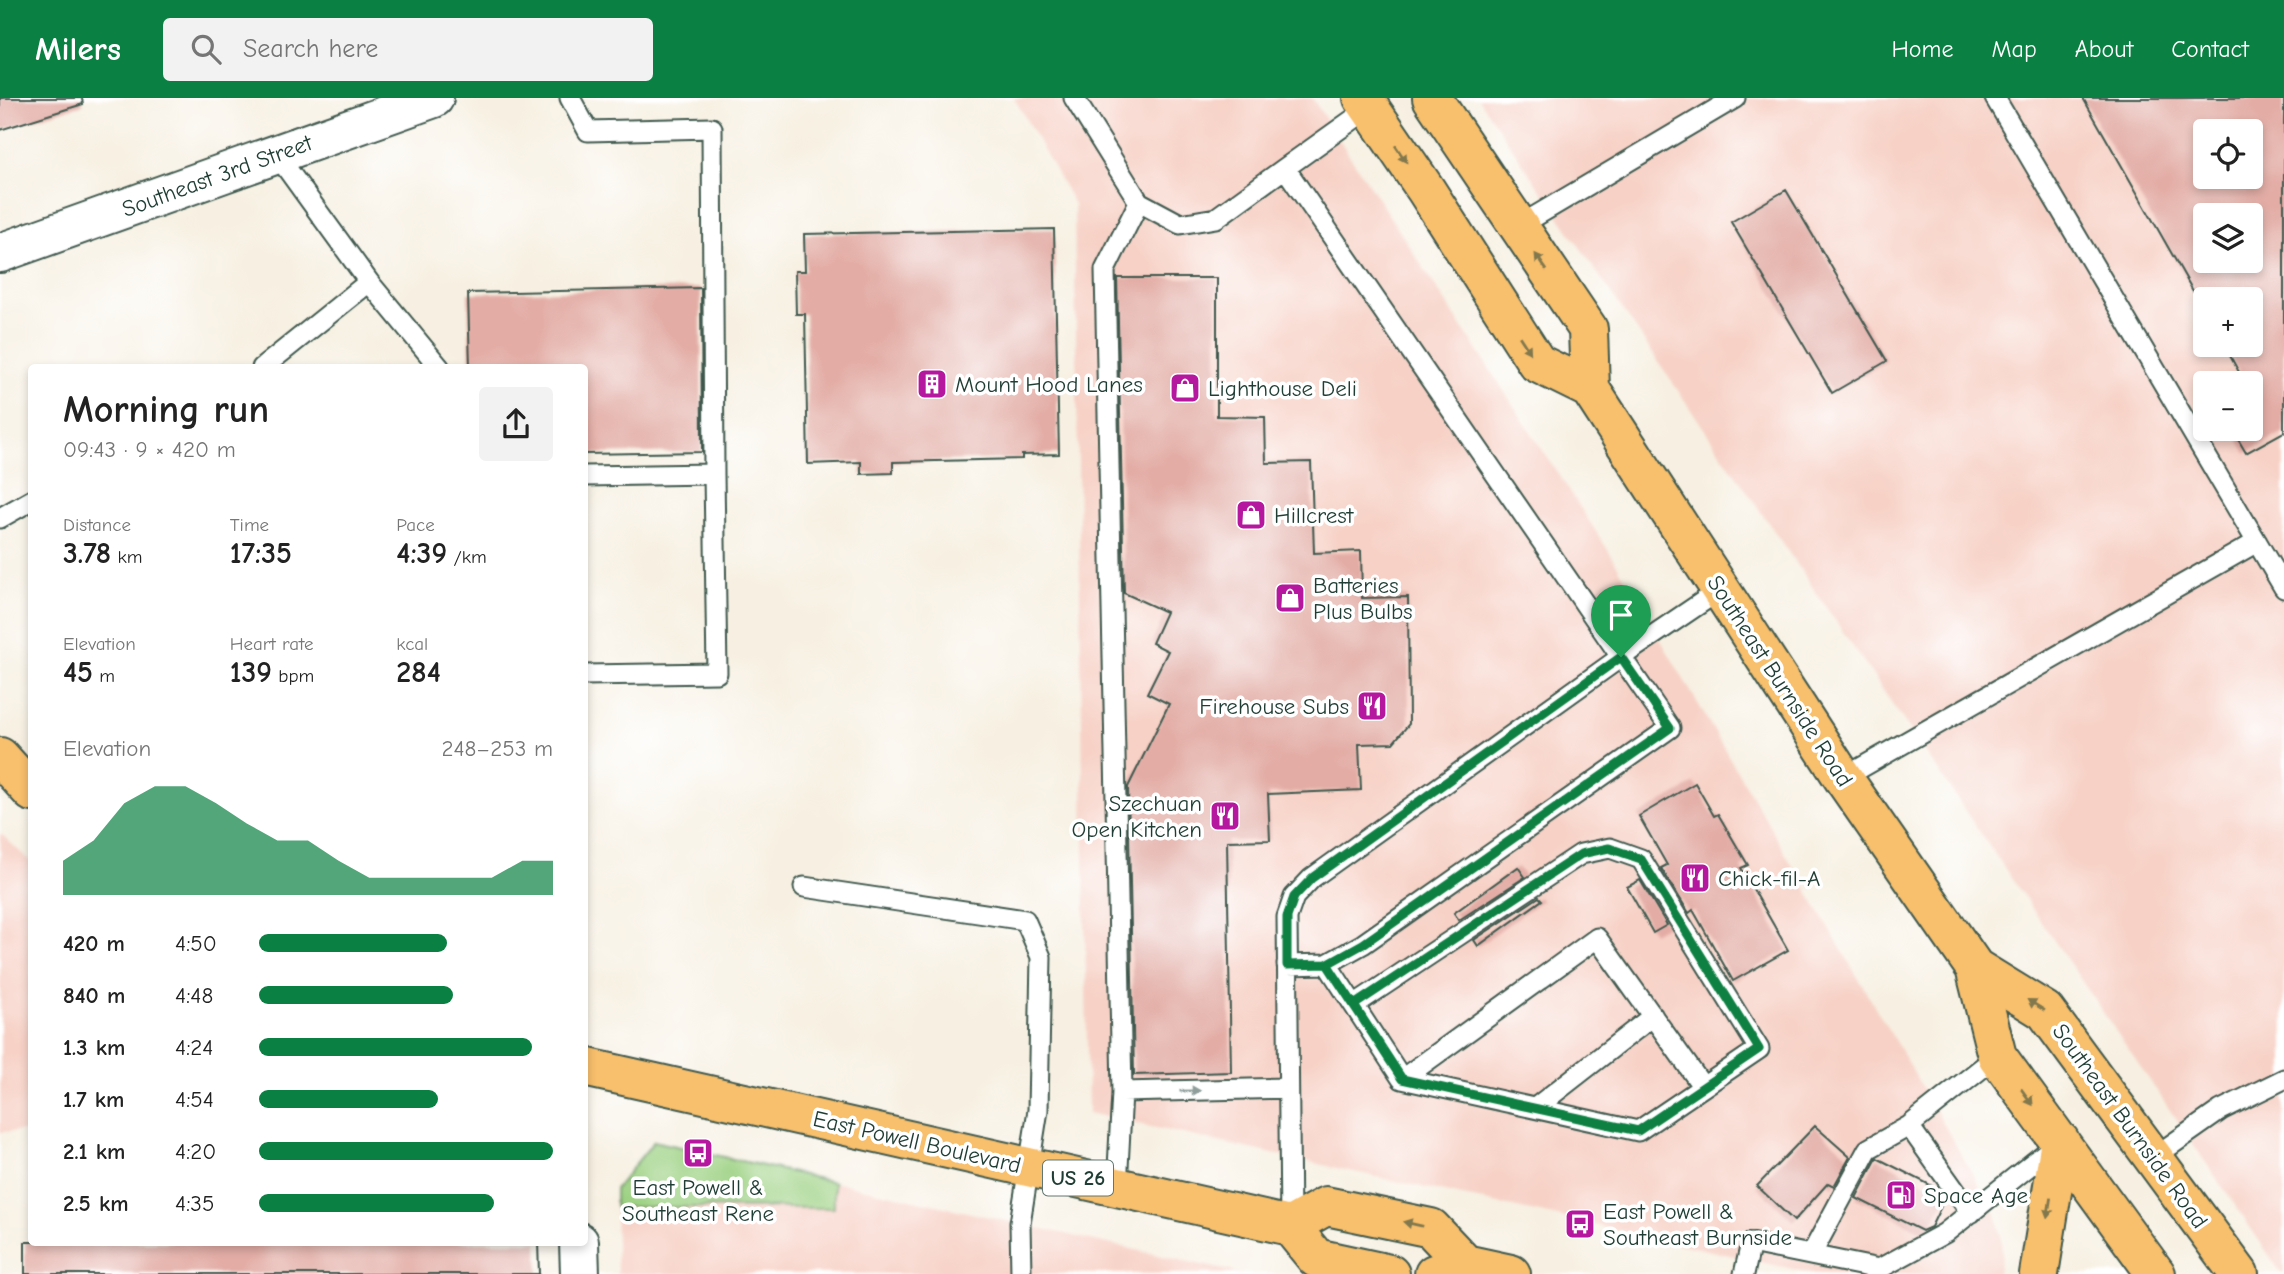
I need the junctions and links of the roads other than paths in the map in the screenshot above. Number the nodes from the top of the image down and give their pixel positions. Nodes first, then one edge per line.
1 (433, 98) edge
2 (570, 98) edge
3 (1074, 98) edge
4 (1432, 98) edge
5 (1735, 98) edge
6 (1995, 98) edge
7 (1366, 103) edge
8 (277, 155) junction
9 (1285, 168) junction
10 (1139, 202) junction
11 (1517, 228) junction
12 (0, 253) edge
13 (369, 282) junction
14 (267, 364) edge
15 (437, 364) edge
16 (1590, 389) junction
17 (714, 474) junction
18 (588, 476) edge
19 (28, 502) edge
20 (0, 518) edge
21 (2257, 542) junction
22 (2284, 588) edge
23 (1720, 590) junction
24 (1621, 657) junction
25 (588, 675) edge
26 (1843, 778) junction
27 (804, 887) dead end
28 (1327, 964) junction
29 (1287, 965) junction
30 (1975, 968) junction
31 (1354, 1005) junction
32 (1653, 1016) junction
33 (1997, 1056) junction
34 (588, 1068) edge
35 (1402, 1079) junction
36 (2284, 1079) edge
37 (1703, 1087) junction
38 (1288, 1088) junction
39 (1122, 1092) junction
40 (1535, 1108) junction
41 (1909, 1126) junction
42 (2060, 1141) junction
43 (2154, 1157) junction
44 (1030, 1167) junction
45 (1117, 1187) junction
46 (1971, 1213) junction
47 (1290, 1226) junction
48 (579, 1246) edge
49 (1811, 1255) junction
50 (1454, 1271) edge
51 (1879, 1271) edge
52 (580, 1274) edge
53 (1021, 1274) edge
54 (1390, 1274) edge
55 (1511, 1274) edge
56 (1744, 1274) edge
57 (2039, 1274) edge
58 (2156, 1274) edge
59 (2239, 1274) edge

1 - 8 street, Southeast 3rd Street
2 - 17 lane
3 - 10 lane
4 - 11 main road
5 - 11 lane
6 - 21 lane
7 - 9 lane
7 -> 16 main road
8 - 12 street, Southeast 3rd Street
8 - 13 lane
9 - 10 lane
9 - 24 lane
10 - 39 lane
16 -> 11 main road
13 - 14 lane
13 - 15 lane
16 - 23 main road, Southeast Burnside Road
17 - 18 lane
17 - 25 lane
19 - 20 lane
21 - 22 lane
21 - 26 lane
23 - 24 lane
23 - 26 main road, Southeast Burnside Road
24 - 28 lane
24 - 29 lane
26 - 30 main road, Southeast Burnside Road
27 - 44 lane
28 - 29 lane
28 - 31 lane
29 - 38 lane
30 - 33 main road, Southeast Burnside Road
43 -> 30 main road, Southeast Burnside Road
31 - 35 lane
31 - 37 lane
32 - 35 lane
32 - 37 lane
32 - 40 lane
33 - 41 lane
33 -> 42 main road, Southeast Burnside Road
34 - 44 main road, East Powell Boulevard / US 26
35 - 40 lane
36 - 43 lane
37 - 40 lane
39 -> 38 lane
38 - 47 lane
39 - 45 lane
41 - 46 lane
41 - 49 lane
42 - 46 lane
42 -> 57 main road
42 - 58 main road, Southeast Burnside Road
43 - 59 main road, Southeast Burnside Road
44 - 45 main road, East Powell Boulevard / US 26
44 - 53 lane
45 - 47 main road, East Powell Boulevard / US 26
46 - 51 lane
50 -> 47 main road
47 - 54 main road
48 - 52 street
49 - 51 lane
49 - 56 lane
50 - 55 main road

